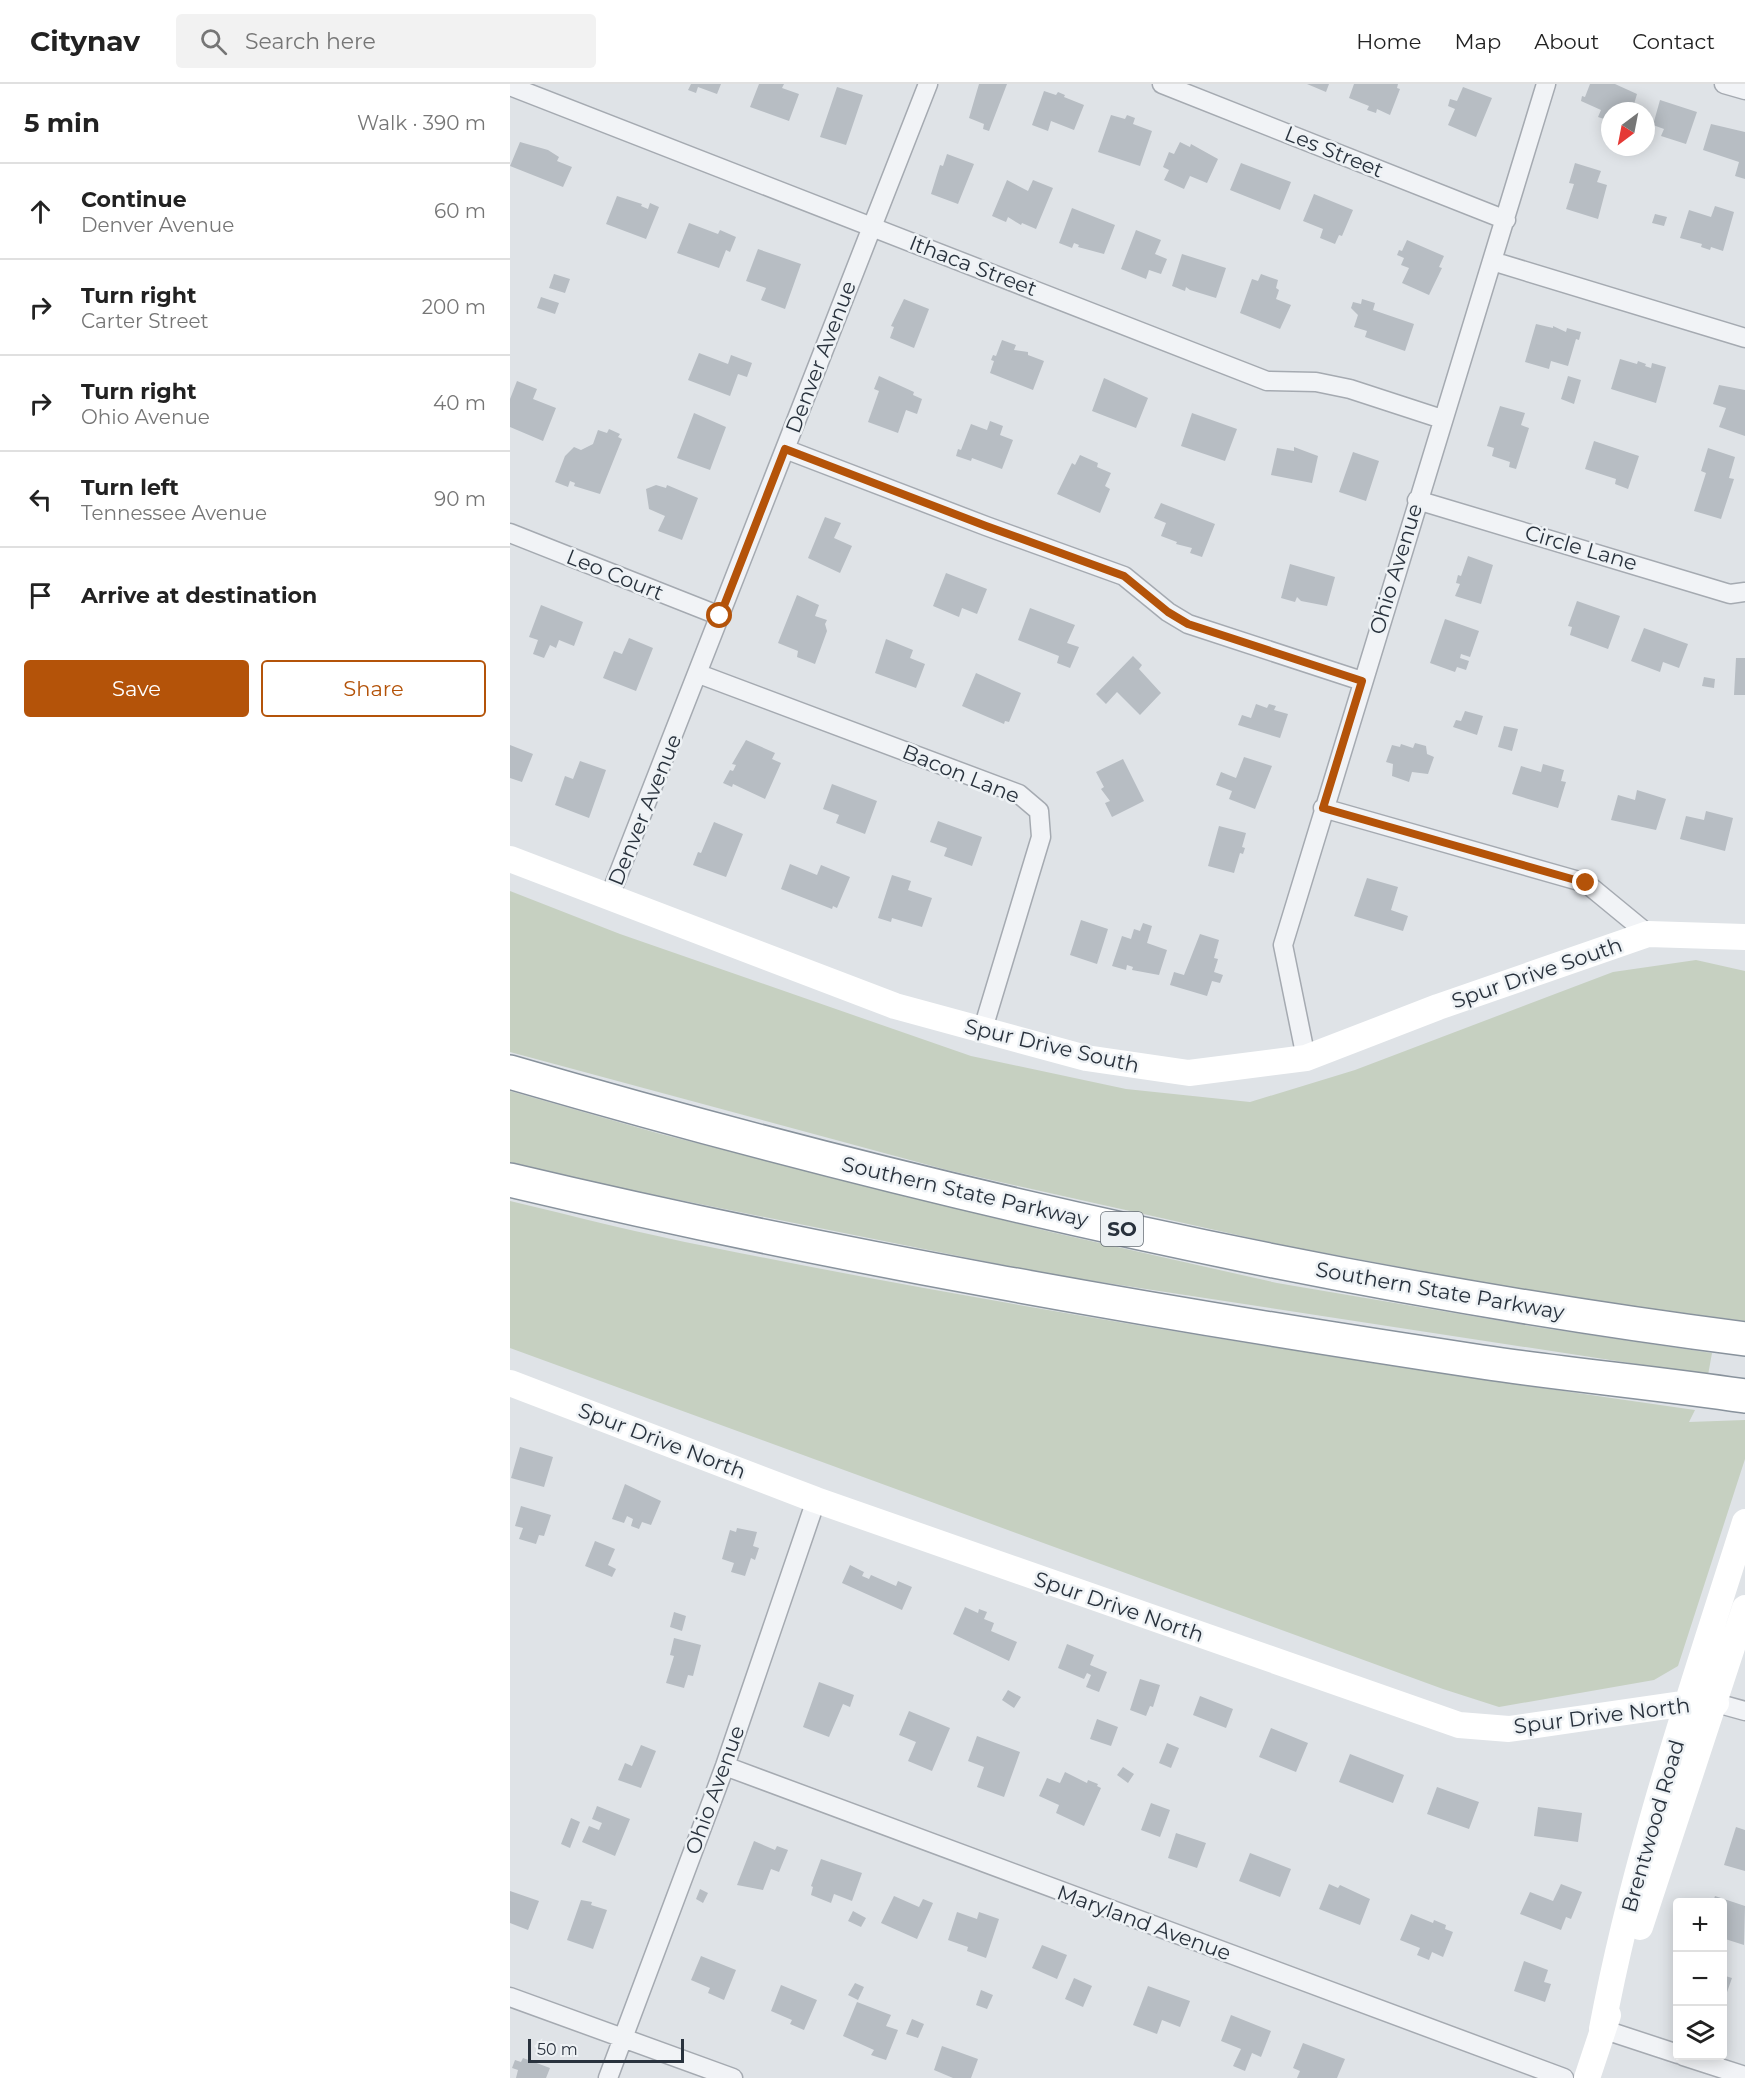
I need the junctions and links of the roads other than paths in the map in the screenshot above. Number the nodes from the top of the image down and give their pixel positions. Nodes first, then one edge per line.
1 (928, 84) edge
2 (1162, 84) edge
3 (1546, 84) edge
4 (1724, 84) edge
5 (510, 86) edge
6 (1745, 90) edge
7 (1506, 220) junction
8 (871, 227) junction
9 (1492, 261) junction
10 (1745, 338) edge
11 (1442, 419) junction
12 (785, 449) junction
13 (1417, 500) junction
14 (510, 533) edge
15 (1745, 592) edge
16 (720, 616) junction
17 (699, 674) junction
18 (1362, 681) junction
19 (1323, 808) junction
20 (510, 859) edge
21 (609, 898) junction
22 (1648, 934) junction
23 (1745, 937) edge
24 (982, 1032) junction
25 (1306, 1058) junction
26 (510, 1072) edge
27 (510, 1180) edge
28 (1745, 1339) edge
29 (510, 1383) edge
30 (1745, 1396) edge
31 (816, 1500) junction
32 (1745, 1522) edge
33 (1745, 1608) edge
34 (1688, 1703) junction
35 (1716, 1703) junction
36 (1745, 1711) edge
37 (725, 1766) junction
38 (510, 1997) edge
39 (1602, 2029) junction
40 (622, 2038) junction
41 (1673, 2053) edge
42 (1698, 2060) edge
43 (1745, 2076) edge
44 (608, 2078) edge
45 (733, 2078) edge
46 (1564, 2078) edge
47 (1587, 2078) edge

1 - 8 street, Denver Avenue
2 - 7 street, Les Street
3 - 7 street, Ohio Avenue
4 - 6 street
5 - 8 street, Ithaca Street
7 - 9 street, Ohio Avenue
8 - 11 street, Ithaca Street
8 - 12 street, Denver Avenue
9 - 10 street
9 - 11 street, Ohio Avenue
11 - 13 street, Ohio Avenue
12 - 16 street, Denver Avenue
12 - 18 street
13 - 15 street, Circle Lane
13 - 18 street, Ohio Avenue
14 - 16 street, Leo Court
16 - 17 street, Denver Avenue
17 - 21 street, Denver Avenue
17 - 24 street, Bacon Lane
18 - 19 street, Ohio Avenue
19 - 22 street
19 - 25 street, Ohio Avenue
20 - 21 street, Spur Drive South
21 - 24 street, Spur Drive South
22 - 23 street, Spur Drive South
22 - 25 street, Spur Drive South
24 - 25 street, Spur Drive South
26 - 28 highway, Southern State Parkway / SO
27 - 30 highway
29 - 31 street, Spur Drive North
31 - 34 street, Spur Drive North
31 - 37 street, Ohio Avenue
32 - 34 street, Brentwood Road
33 - 35 street, Brentwood Road
34 - 35 street, Spur Drive North
34 - 39 street, Brentwood Road
35 - 36 street, Spur Drive North
35 - 39 street, Brentwood Road
37 - 40 street, Ohio Avenue
37 - 46 street, Maryland Avenue
38 - 40 street
39 - 41 street
39 - 47 street, Brentwood Road
40 - 44 street, Ohio Avenue
40 - 45 street
42 - 43 street

